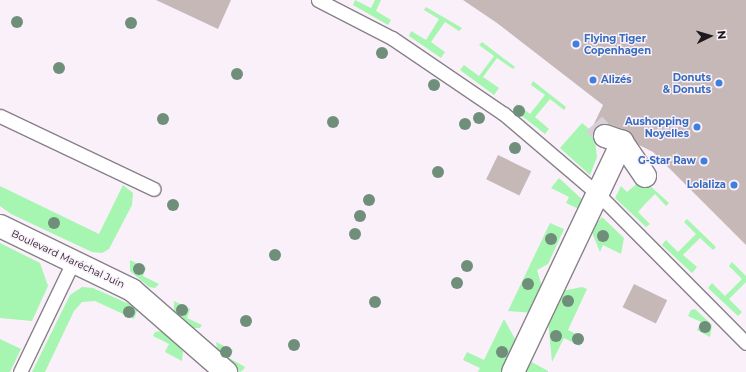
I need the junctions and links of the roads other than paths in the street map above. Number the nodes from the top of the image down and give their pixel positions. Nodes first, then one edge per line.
1 (318, 0) edge
2 (0, 116) edge
3 (645, 176) dead end
4 (154, 189) dead end
5 (598, 194) junction
6 (0, 226) edge
7 (73, 262) junction
8 (746, 342) edge
9 (20, 372) edge
10 (226, 372) edge
11 (512, 372) edge

1 - 5 lane
2 - 4 lane
3 - 5 street
5 - 8 lane
5 - 11 street
6 - 7 street, Boulevard Maréchal Juin
7 - 9 lane
7 - 10 street, Boulevard Maréchal Juin

